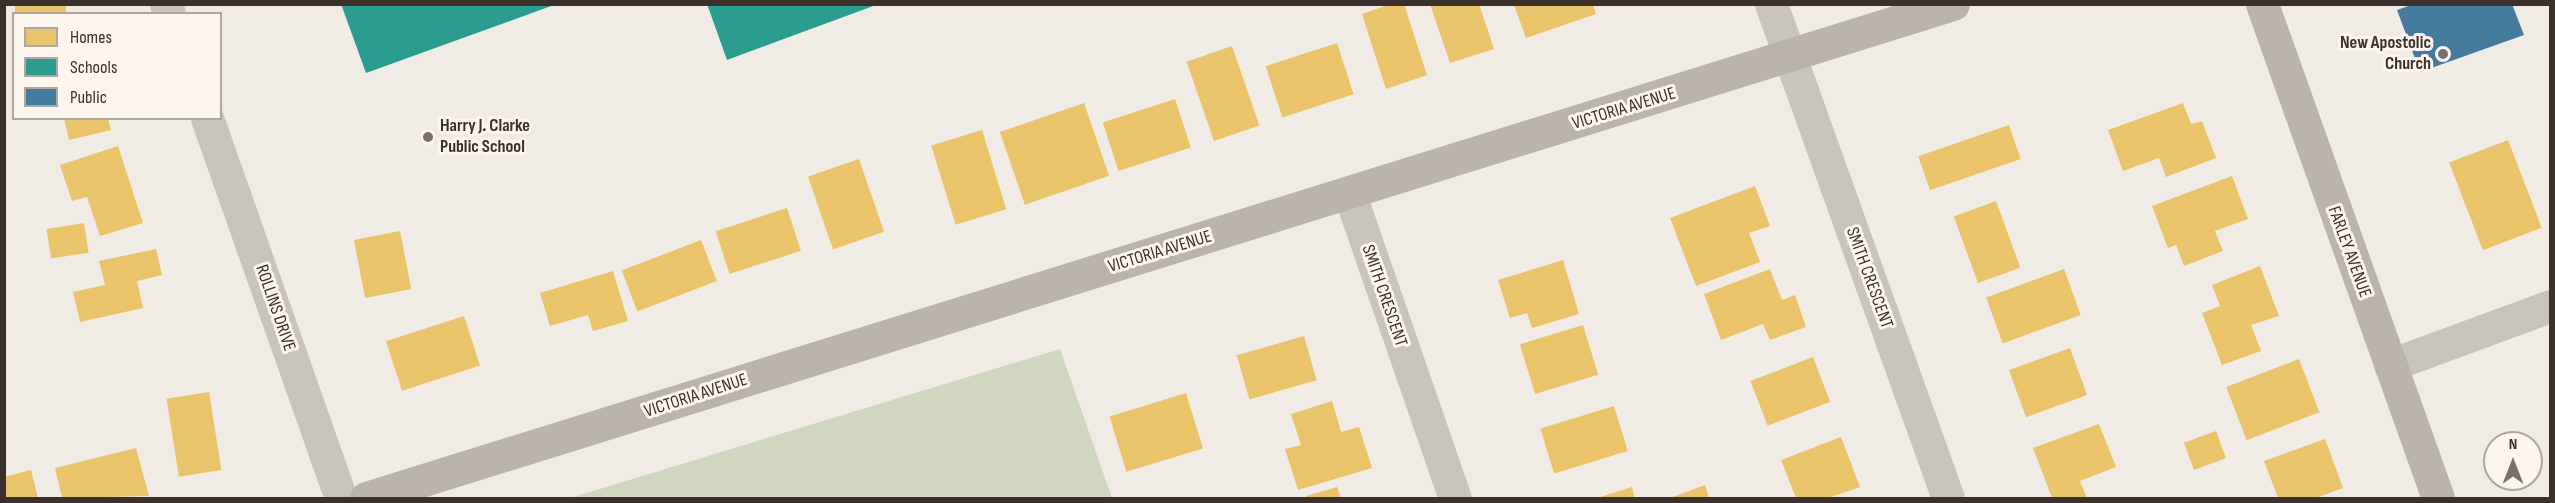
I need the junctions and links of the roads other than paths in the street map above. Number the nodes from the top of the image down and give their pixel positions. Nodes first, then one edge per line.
1 (1772, 4) edge
2 (1953, 4) edge
3 (2262, 4) edge
4 (1790, 57) junction
5 (208, 120) edge
6 (1350, 195) junction
7 (2550, 306) edge
8 (2390, 365) junction
9 (341, 498) edge
10 (366, 498) edge
11 (1455, 498) edge
12 (1948, 498) edge
13 (2438, 498) edge

1 - 4 street, SMITH CRESCENT
2 - 4 street, VICTORIA AVENUE
3 - 8 street, FARLEY AVENUE
4 - 6 street, VICTORIA AVENUE
4 - 12 street, SMITH CRESCENT
5 - 9 street, ROLLINS DRIVE
6 - 10 street, VICTORIA AVENUE
6 - 11 street, SMITH CRESCENT
7 - 8 street
8 - 13 street, FARLEY AVENUE

